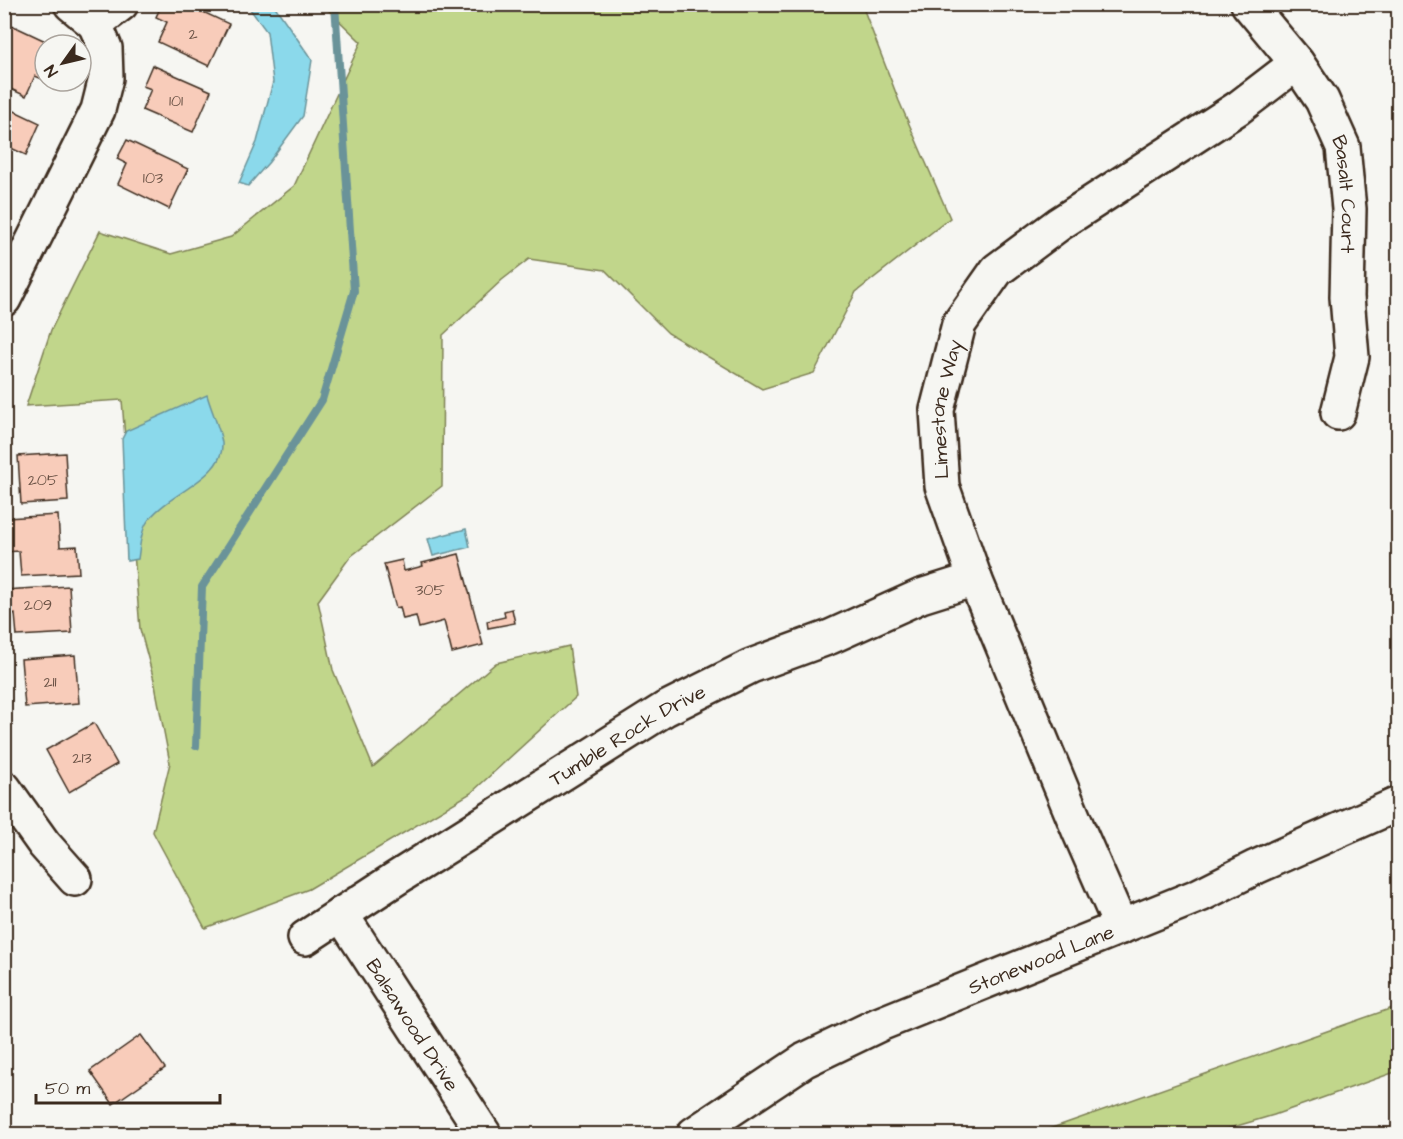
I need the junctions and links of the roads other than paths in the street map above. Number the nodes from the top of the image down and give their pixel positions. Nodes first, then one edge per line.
1 (1248, 4) edge
2 (96, 11) edge
3 (1297, 63) junction
4 (4, 299) edge
5 (1338, 413) dead end
6 (975, 579) junction
7 (4, 788) edge
8 (1398, 804) edge
9 (75, 879) dead end
10 (341, 915) junction
11 (1121, 927) junction
12 (305, 938) dead end
13 (484, 1134) edge
14 (694, 1134) edge

1 - 3 street, Basalt Court
2 - 4 street
3 - 5 street, Basalt Court
3 - 6 street, Limestone Way
6 - 10 street, Tumble Rock Drive
6 - 11 street, Limestone Way
7 - 9 street
8 - 11 street, Stonewood Lane
10 - 12 street, Tumble Rock Drive
10 - 13 street, Balsawood Drive
11 - 14 street, Stonewood Lane

